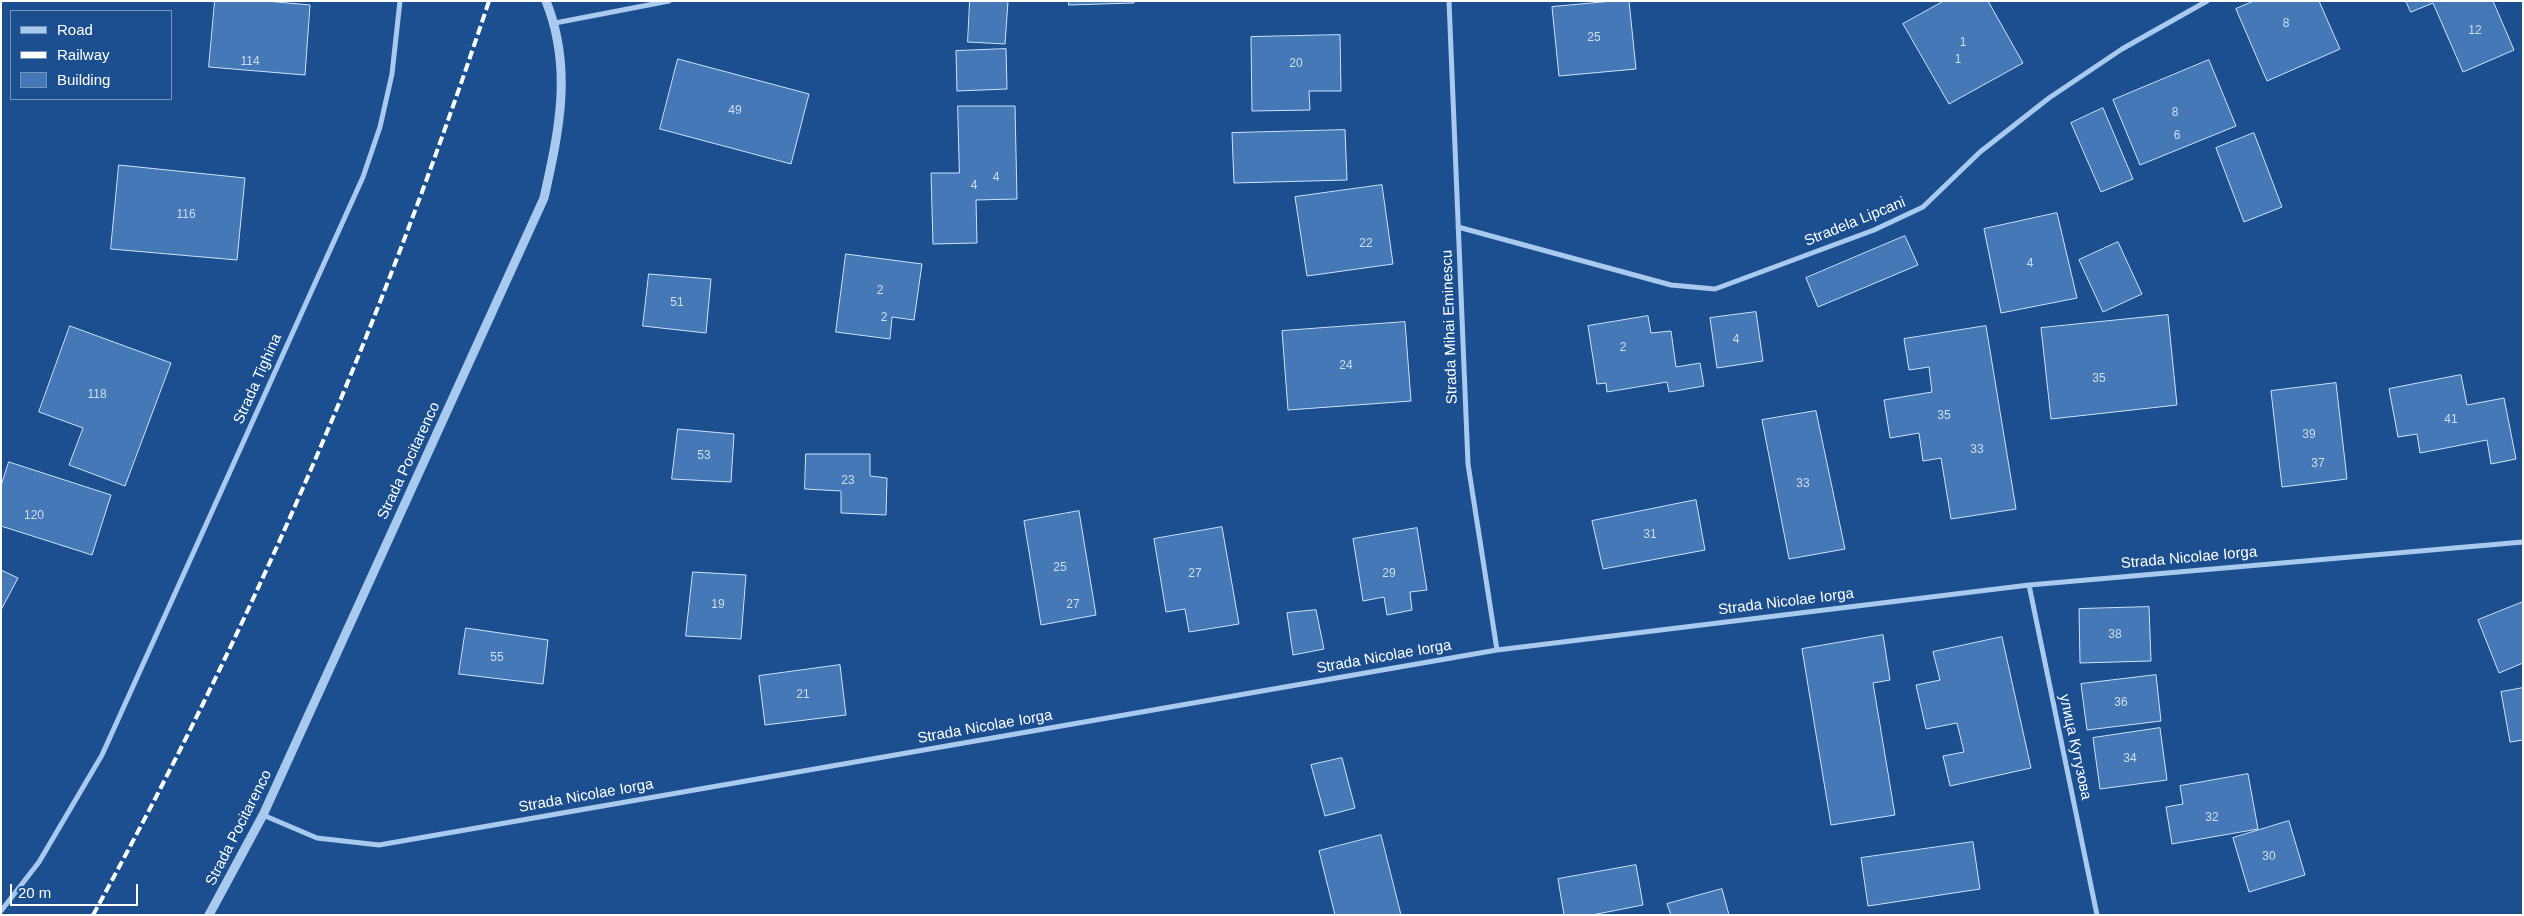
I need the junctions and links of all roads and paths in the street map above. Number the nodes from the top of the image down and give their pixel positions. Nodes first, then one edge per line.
1 (400, 1) edge
2 (546, 1) edge
3 (669, 1) edge
4 (1449, 1) edge
5 (2207, 1) edge
6 (555, 23) junction
7 (1458, 227) junction
8 (2523, 542) edge
9 (2029, 585) junction
10 (1497, 650) junction
11 (263, 814) junction
12 (1, 911) edge
13 (209, 915) edge
14 (2097, 915) edge

1 - 12 street, Strada Tighina
2 - 6 street, Strada Pocitarenco
3 - 6 street
4 - 7 street, Strada Mihai Eminescu
5 - 7 street, Stradela Lipcani
6 - 11 street, Strada Pocitarenco
7 - 10 street, Strada Mihai Eminescu
8 - 9 street, Strada Nicolae Iorga
9 - 10 street, Strada Nicolae Iorga
9 - 14 street, улица Кутузова
10 - 11 street, Strada Nicolae Iorga
11 - 13 street, Strada Pocitarenco

